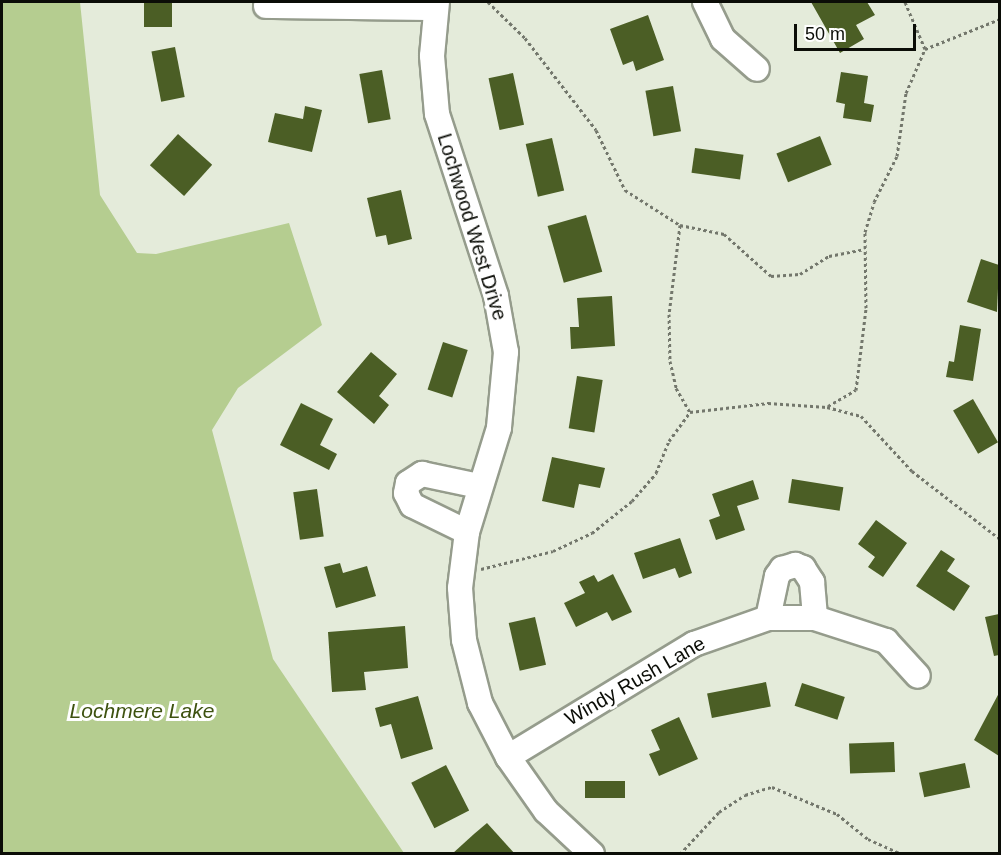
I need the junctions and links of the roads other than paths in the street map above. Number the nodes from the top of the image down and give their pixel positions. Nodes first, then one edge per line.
1 (705, 2) edge
2 (436, 5) edge
3 (266, 6) dead end
4 (757, 69) dead end
5 (479, 486) junction
6 (466, 532) junction
7 (768, 618) junction
8 (816, 618) junction
9 (918, 676) dead end
10 (508, 757) junction
11 (592, 854) edge

1 - 4 street
2 - 3 street
2 - 5 street, Lochwood West Drive
5 - 6 street, Lochwood West Drive
5 - 6 street
6 - 10 street, Lochwood West Drive
7 - 8 street, Windy Rush Lane
7 - 8 street
7 - 10 street, Windy Rush Lane
8 - 9 street, Windy Rush Lane
10 - 11 street, Lochwood West Drive

